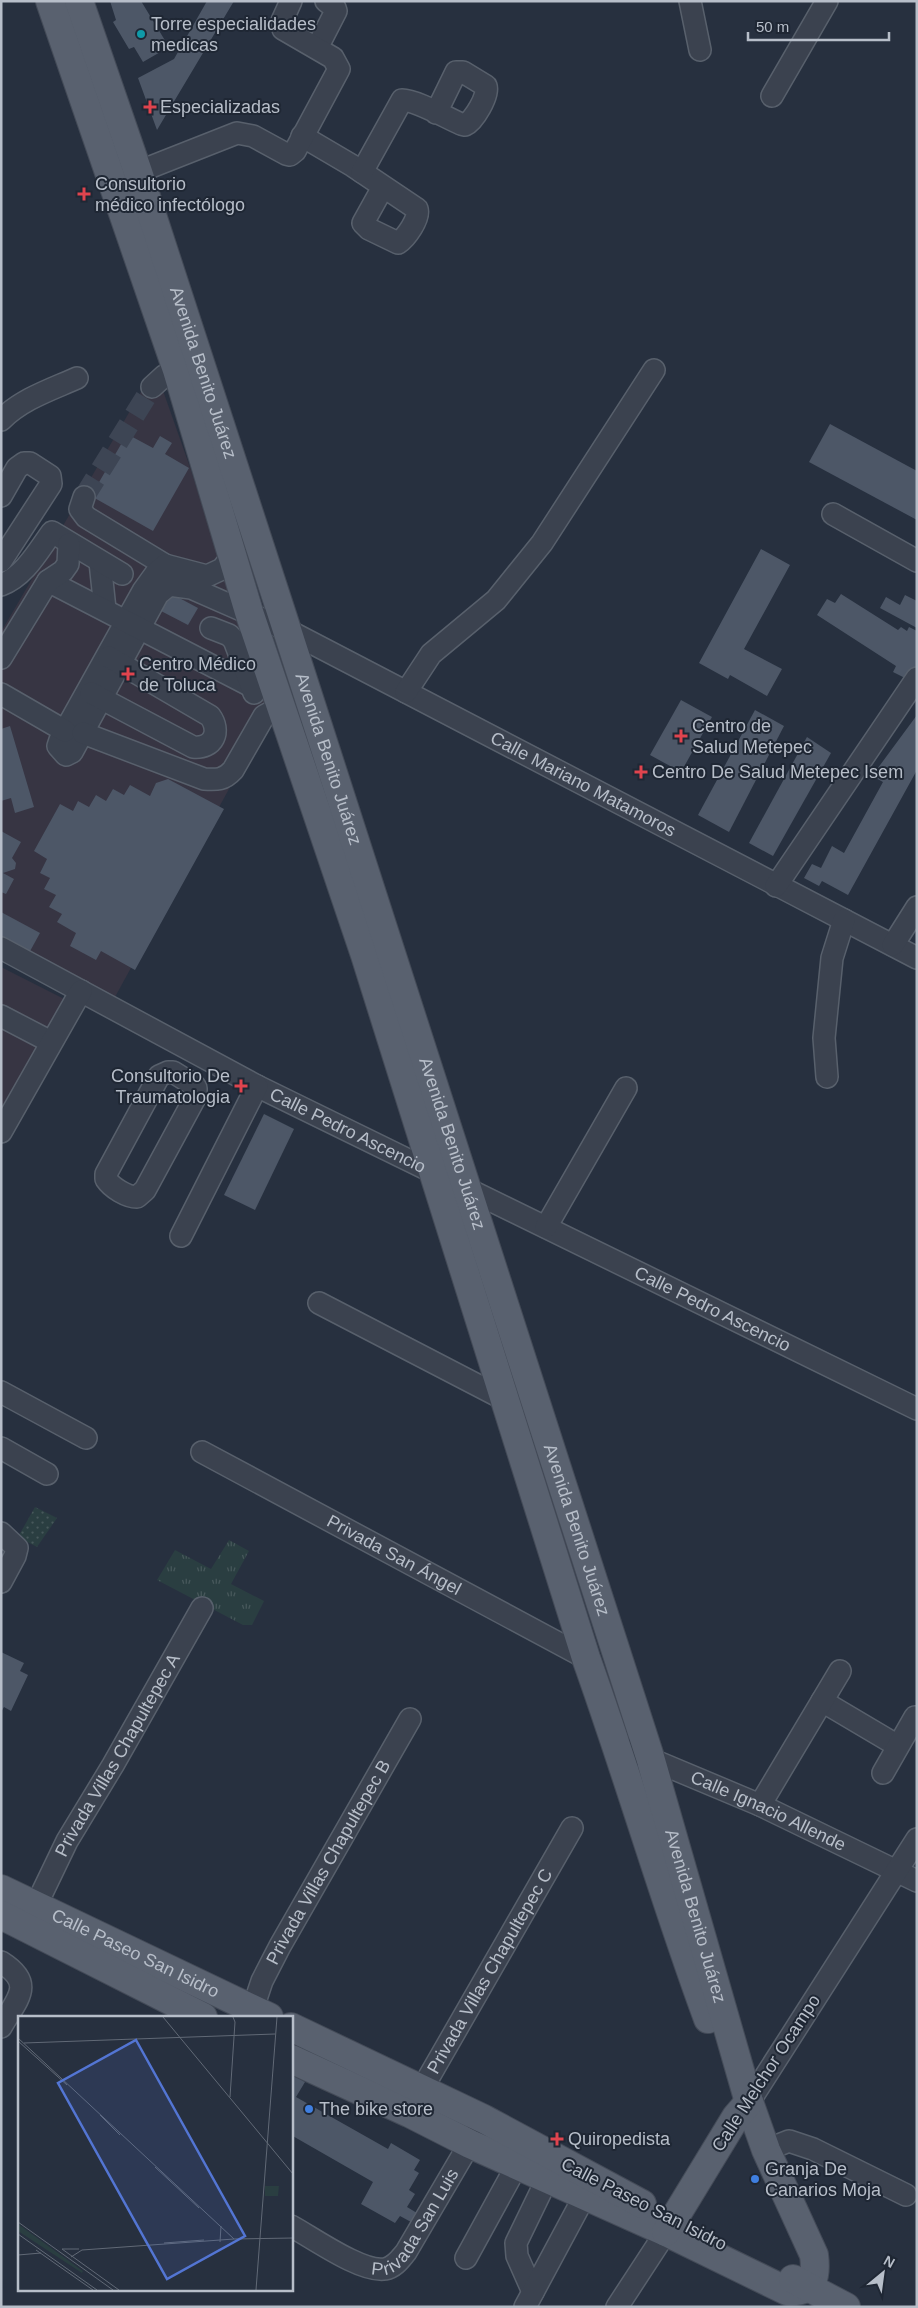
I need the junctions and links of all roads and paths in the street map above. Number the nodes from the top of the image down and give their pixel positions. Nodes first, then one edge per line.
1 (50, 1) edge
2 (79, 1) edge
3 (291, 1) edge
4 (326, 1) edge
5 (690, 1) edge
6 (827, 1) edge
7 (317, 48) junction
8 (700, 50) dead end
9 (772, 96) dead end
10 (436, 113) dead end
11 (302, 136) junction
12 (138, 172) junction
13 (362, 172) junction
14 (383, 187) dead end
15 (177, 370) junction
16 (654, 370) dead end
17 (77, 378) dead end
18 (152, 387) tunnel mouth
19 (1, 420) edge
20 (1, 496) edge
21 (84, 497) tunnel mouth
22 (833, 514) dead end
23 (95, 524) junction
24 (61, 538) junction
25 (234, 554) junction
26 (1, 561) edge
27 (917, 561) edge
28 (100, 562) junction
29 (165, 565) junction
30 (122, 574) dead end
31 (48, 581) junction
32 (1, 585) edge
33 (104, 609) junction
34 (249, 612) junction
35 (133, 624) junction
36 (211, 628) dead end
37 (287, 630) junction
38 (5, 652) edge
39 (114, 660) junction
40 (917, 678) edge
41 (251, 686) junction
42 (406, 692) junction
43 (1, 694) edge
44 (94, 695) junction
45 (273, 711) junction
46 (74, 732) junction
47 (776, 886) junction
48 (917, 907) edge
49 (844, 920) junction
50 (893, 946) junction
51 (1, 948) edge
52 (917, 958) edge
53 (81, 991) junction
54 (1, 1016) edge
55 (51, 1042) junction
56 (195, 1053) junction
57 (827, 1077) dead end
58 (182, 1078) junction
59 (257, 1086) junction
60 (626, 1088) dead end
61 (1, 1132) edge
62 (434, 1173) junction
63 (465, 1187) junction
64 (546, 1227) junction
65 (181, 1236) dead end
66 (320, 1303) dead end
67 (1, 1392) edge
68 (504, 1399) junction
69 (917, 1409) edge
70 (86, 1438) dead end
71 (1, 1448) edge
72 (202, 1452) dead end
73 (47, 1474) dead end
74 (1, 1533) edge
75 (1, 1582) edge
76 (202, 1608) dead end
77 (586, 1658) junction
78 (840, 1671) dead end
79 (822, 1701) junction
80 (915, 1717) dead end
81 (410, 1719) dead end
82 (617, 1745) junction
83 (898, 1746) junction
84 (650, 1757) junction
85 (883, 1773) dead end
86 (760, 1805) junction
87 (572, 1828) dead end
88 (917, 1839) edge
89 (896, 1872) junction
90 (917, 1881) edge
91 (12, 1912) edge
92 (1, 1962) edge
93 (141, 1971) junction
94 (257, 2014) edge
95 (202, 2016) edge
96 (1, 2027) edge
97 (292, 2027) edge
98 (292, 2059) edge
99 (421, 2089) junction
100 (742, 2109) junction
101 (409, 2113) junction
102 (484, 2119) junction
103 (470, 2144) junction
104 (766, 2150) junction
105 (516, 2165) junction
106 (547, 2179) junction
107 (906, 2195) dead end
108 (584, 2197) junction
109 (669, 2226) junction
110 (292, 2227) edge
111 (814, 2255) junction
112 (466, 2258) dead end
113 (810, 2286) junction
114 (529, 2299) edge
115 (617, 2307) edge
116 (846, 2307) edge
117 (851, 2307) edge

1 - 15 main road, Avenida Benito Juárez
2 - 12 main road, Avenida Benito Juárez
3 - 7 street
4 - 7 street
5 - 8 street
6 - 9 street
7 - 11 street
10 - 13 street
11 - 12 street
11 - 13 street
12 - 37 main road, Avenida Benito Juárez
13 - 14 street
15 - 18 street
15 - 25 main road, Avenida Benito Juárez
16 - 42 street
17 - 19 street
20 - 26 street
21 - 23 street
22 - 27 street
23 - 24 street
23 - 29 street
24 - 28 street
24 - 31 street
24 - 32 street
25 - 29 street
25 - 34 main road, Avenida Benito Juárez
28 - 30 street
28 - 33 street
29 - 35 street
31 - 33 street
31 - 38 street
33 - 35 street
34 - 35 street, Calle Mariano Matamoros
34 - 37 street, Calle Mariano Matamoros
34 - 45 main road, Avenida Benito Juárez
35 - 39 street
35 - 41 street
36 - 41 street
37 - 42 street, Calle Mariano Matamoros
37 - 63 main road, Avenida Benito Juárez
39 - 44 street
39 - 44 street
40 - 47 street
41 - 45 street
42 - 47 street, Calle Mariano Matamoros
43 - 46 street
44 - 46 street
45 - 46 street
45 - 62 main road, Avenida Benito Juárez
47 - 49 street, Calle Mariano Matamoros
48 - 50 street
49 - 50 street, Calle Mariano Matamoros
49 - 57 street
50 - 52 street, Calle Mariano Matamoros
51 - 53 street, Calle Pedro Ascencio
53 - 55 street
53 - 56 street, Calle Pedro Ascencio
54 - 55 street
55 - 61 street
56 - 58 street
56 - 59 street, Calle Pedro Ascencio
58 - 58 street
59 - 62 street, Calle Pedro Ascencio
59 - 65 street
60 - 64 street
62 - 63 street, Calle Pedro Ascencio
62 - 68 main road, Avenida Benito Juárez
63 - 64 street, Calle Pedro Ascencio
63 - 84 main road, Avenida Benito Juárez
64 - 69 street, Calle Pedro Ascencio
66 - 68 street
67 - 70 street
68 - 77 main road, Avenida Benito Juárez
71 - 73 street
72 - 77 street, Privada San Ángel
74 - 75 street
76 - 91 street, Privada Villas Chapultepec A
77 - 82 main road, Avenida Benito Juárez
78 - 79 street
79 - 83 street
79 - 86 street
80 - 83 street
81 - 94 street, Privada Villas Chapultepec B
82 - 84 street, Calle Ignacio Allende
82 - 100 main road, Avenida Benito Juárez
83 - 85 street
84 - 86 street, Calle Ignacio Allende
84 - 100 main road, Avenida Benito Juárez
86 - 89 street, Calle Ignacio Allende
87 - 99 street, Privada Villas Chapultepec C
88 - 89 street, Calle Melchor Ocampo
89 - 90 street, Calle Ignacio Allende
89 - 100 street, Calle Melchor Ocampo
91 - 93 main road, Calle Paseo San Isidro
92 - 96 street
93 - 94 main road, Calle Paseo San Isidro
93 - 95 main road, Calle Paseo San Isidro
97 - 99 main road, Calle Paseo San Isidro
98 - 101 main road, Calle Paseo San Isidro
99 - 101 street, Privada Villas Chapultepec C
99 - 102 main road, Calle Paseo San Isidro
100 - 104 main road, Avenida Benito Juárez
100 - 109 main road, Calle Melchor Ocampo
101 - 103 main road, Calle Paseo San Isidro
102 - 103 street, Privada San Luis
102 - 109 main road, Calle Paseo San Isidro
103 - 105 main road, Calle Paseo San Isidro
103 - 110 street, Privada San Luis
104 - 107 street
104 - 111 main road, Avenida Benito Juárez
105 - 106 main road, Calle Paseo San Isidro
105 - 112 street
106 - 108 main road, Calle Paseo San Isidro
106 - 114 street
108 - 109 main road, Calle Paseo San Isidro
108 - 114 street
109 - 113 main road, Calle Paseo San Isidro
109 - 115 street, Calle Melchor Ocampo
111 - 113 main road, Avenida Benito Juárez
111 - 117 main road
113 - 116 main road, Calle Paseo San Isidro

